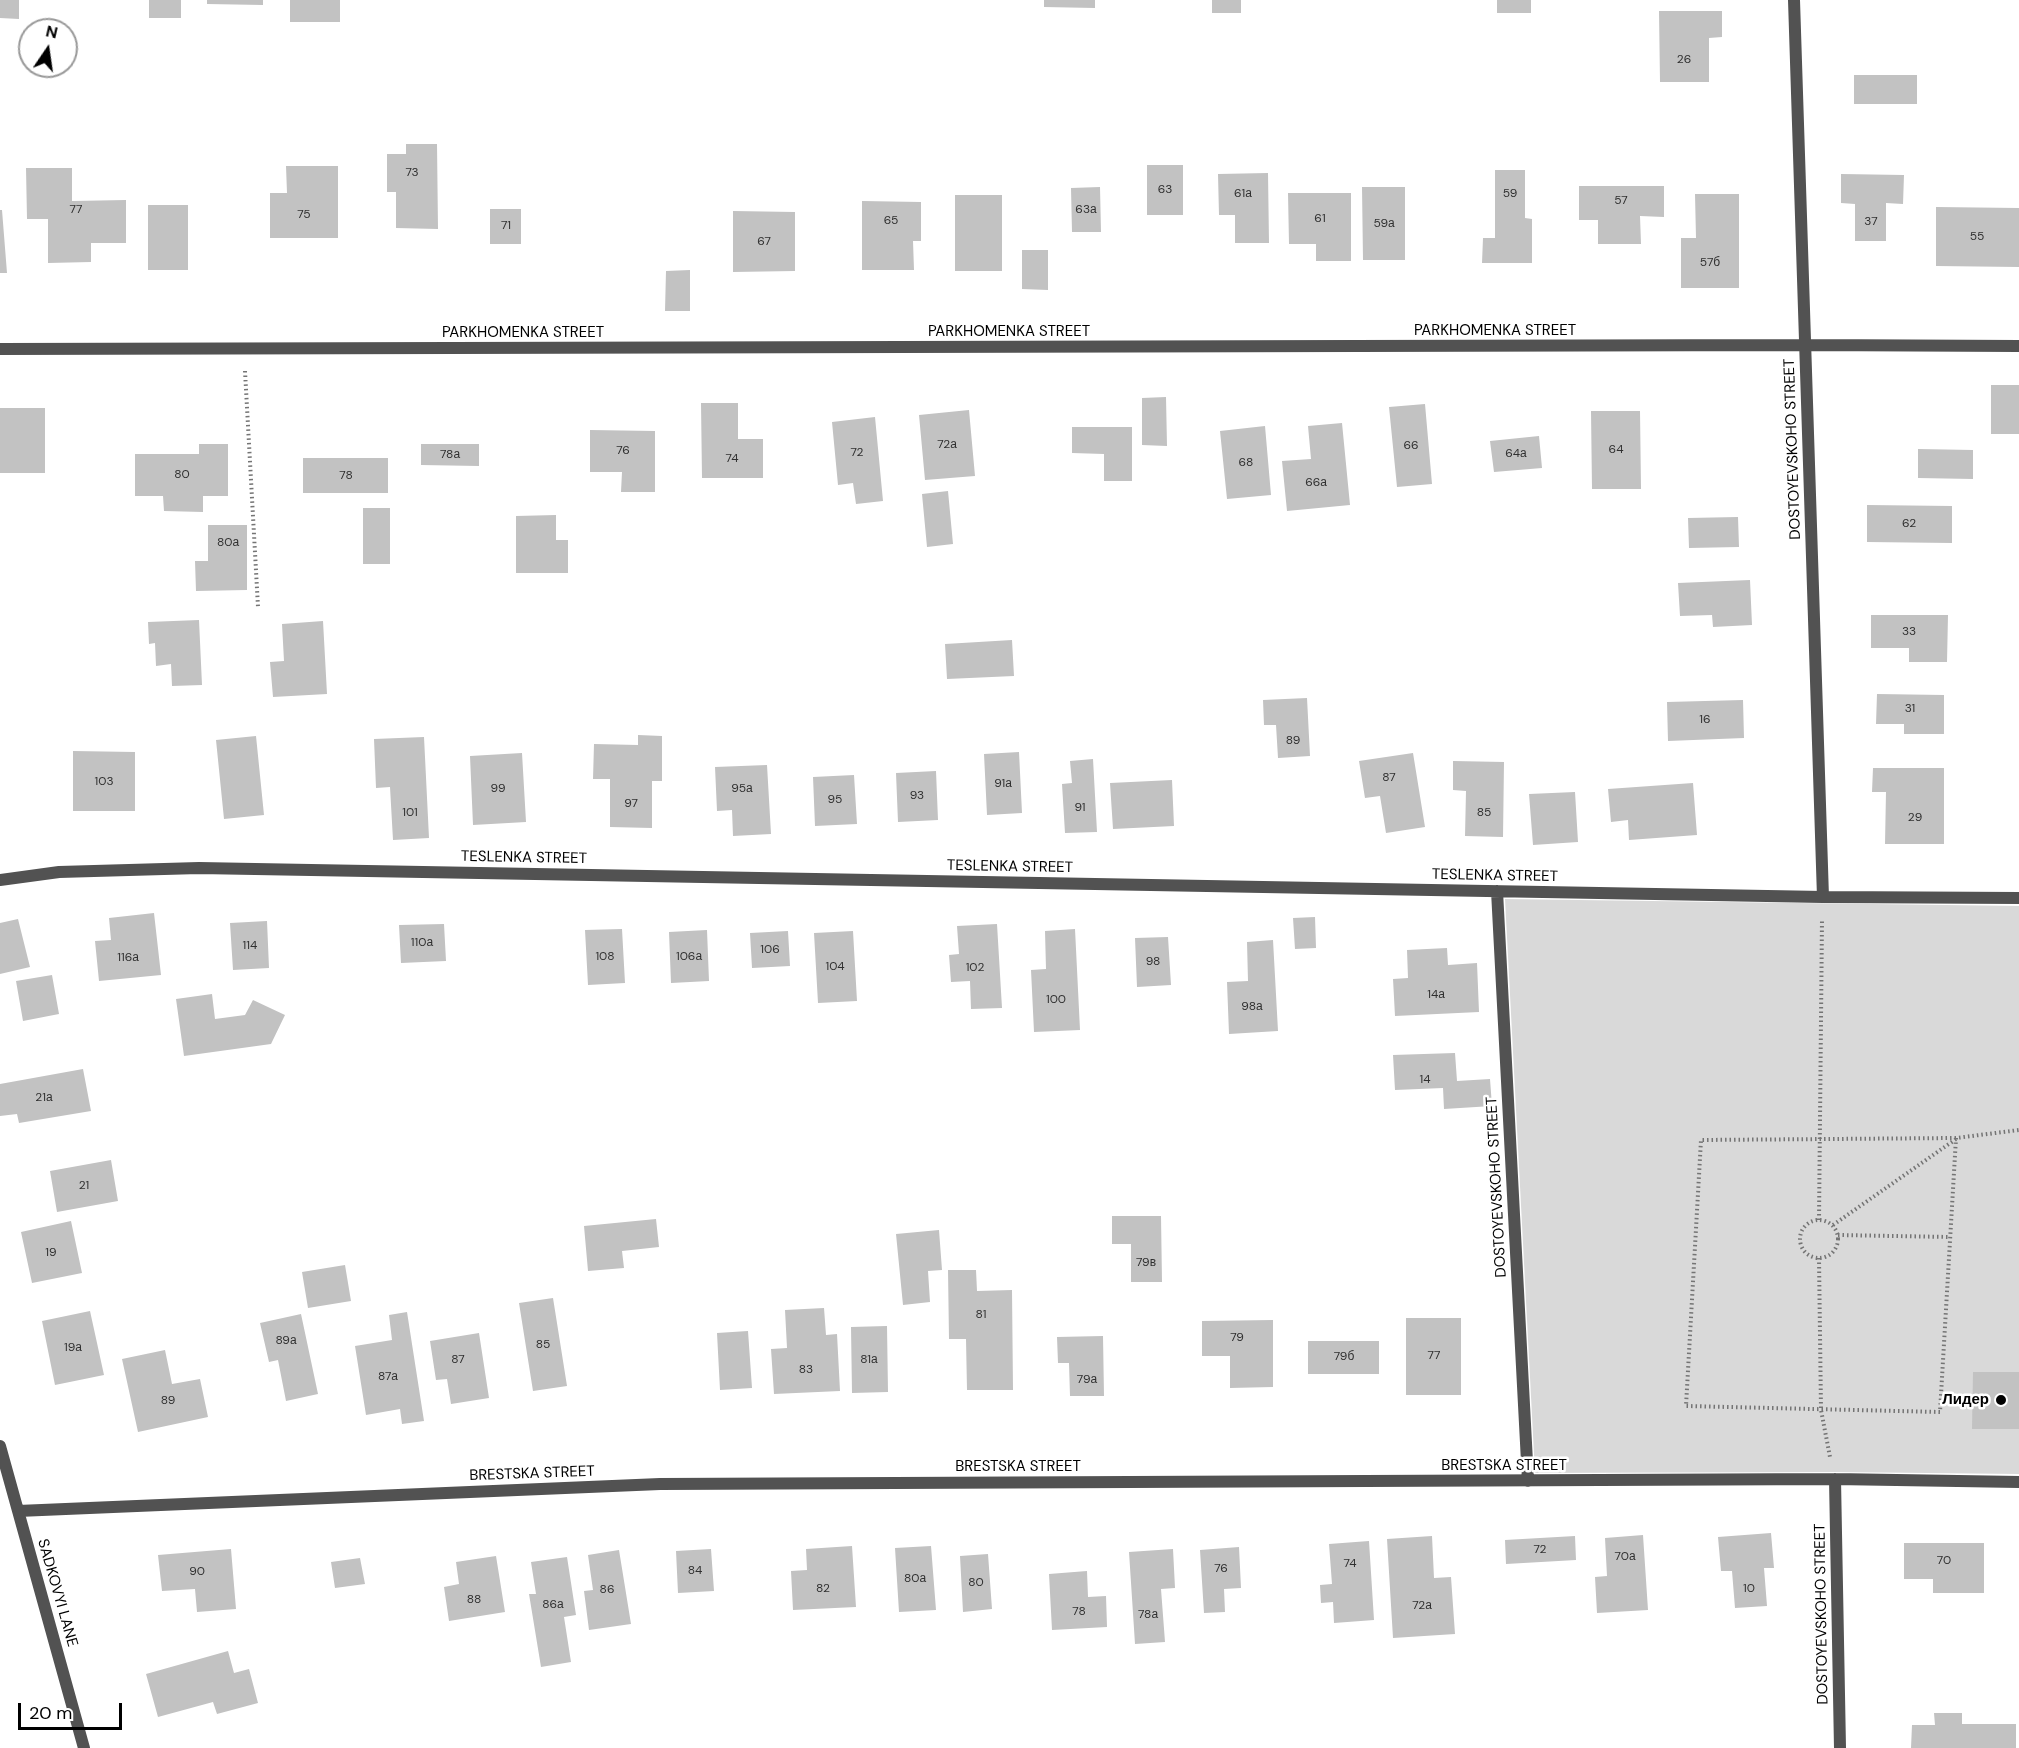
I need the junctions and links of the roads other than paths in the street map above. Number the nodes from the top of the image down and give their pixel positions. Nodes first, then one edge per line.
1 (1794, 0) edge
2 (1805, 345) junction
3 (2019, 346) edge
4 (0, 349) edge
5 (0, 880) edge
6 (1497, 891) junction
7 (1822, 897) junction
8 (2019, 898) edge
9 (0, 1446) edge
10 (2, 1462) edge
11 (1835, 1479) junction
12 (1528, 1481) junction
13 (2019, 1482) edge
14 (18, 1511) junction
15 (84, 1748) edge
16 (1840, 1748) edge

1 - 2 street, DOSTOYEVSKOHO STREET
2 - 3 street, PARKHOMENKA STREET
2 - 4 street, PARKHOMENKA STREET
2 - 7 street, DOSTOYEVSKOHO STREET
5 - 6 street, TESLENKA STREET
6 - 7 street, TESLENKA STREET
6 - 12 street, DOSTOYEVSKOHO STREET
7 - 8 street, TESLENKA STREET
9 - 10 street, SADKOVYI LANE
10 - 14 street, SADKOVYI LANE
11 - 12 street, BRESTSKA STREET
11 - 13 street, BRESTSKA STREET
11 - 16 street, DOSTOYEVSKOHO STREET
12 - 14 street, BRESTSKA STREET
14 - 15 street, SADKOVYI LANE

